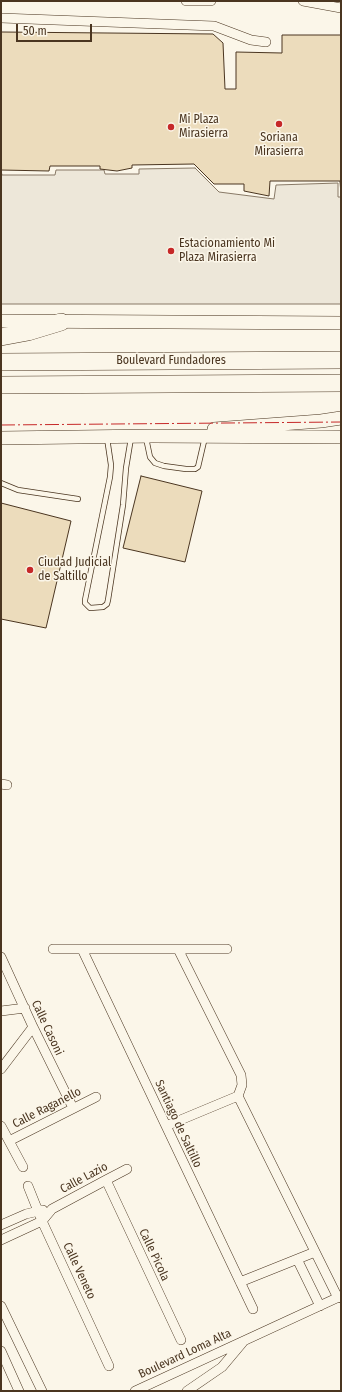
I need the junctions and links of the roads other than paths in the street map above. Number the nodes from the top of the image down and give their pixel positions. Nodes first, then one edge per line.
1 (186, 1) edge
2 (211, 1) edge
3 (303, 1) edge
4 (341, 8) edge
5 (1, 18) edge
6 (266, 42) dead end
7 (1, 321) edge
8 (61, 322) junction
9 (318, 323) junction
10 (341, 323) edge
11 (341, 329) edge
12 (1, 337) edge
13 (341, 360) edge
14 (1, 362) edge
15 (341, 383) edge
16 (1, 385) edge
17 (341, 418) edge
18 (131, 436) junction
19 (149, 436) junction
20 (205, 436) junction
21 (107, 437) junction
22 (341, 437) edge
23 (1, 438) edge
24 (1, 483) edge
25 (78, 499) dead end
26 (53, 949) dead end
27 (82, 949) junction
28 (178, 949) junction
29 (226, 949) dead end
30 (1, 957) edge
31 (25, 1008) junction
32 (1, 1011) edge
33 (33, 1027) junction
34 (1, 1069) edge
35 (238, 1096) junction
36 (96, 1097) dead end
37 (73, 1108) junction
38 (1, 1126) edge
39 (166, 1126) junction
40 (9, 1141) junction
41 (23, 1167) dead end
42 (128, 1169) dead end
43 (106, 1180) junction
44 (28, 1186) dead end
45 (52, 1209) junction
46 (37, 1210) junction
47 (42, 1221) junction
48 (1, 1225) edge
49 (1, 1240) edge
50 (315, 1252) junction
51 (297, 1259) junction
52 (240, 1282) junction
53 (339, 1297) edge
54 (1, 1306) edge
55 (320, 1306) junction
56 (253, 1309) dead end
57 (246, 1339) junction
58 (181, 1340) dead end
59 (1, 1351) edge
60 (109, 1366) dead end
61 (19, 1391) edge
62 (42, 1391) edge
63 (135, 1391) edge
64 (187, 1391) edge

1 - 2 street
3 - 4 street
5 - 6 street
7 - 8 main road
8 - 9 main road
8 - 12 highway
9 - 10 main road
9 - 11 main road
13 - 14 highway, Boulevard Fundadores
15 - 16 highway, Boulevard Fundadores
17 - 19 main road
18 - 19 main road
18 - 21 main road
18 - 21 lane
19 - 20 main road
19 - 20 lane
20 - 22 main road
21 - 23 main road
24 - 25 lane
26 - 27 street
27 - 28 street
27 - 39 street, Santiago de Saltillo
28 - 29 street
28 - 35 street
30 - 31 street, Calle Casoni
31 - 32 street
31 - 33 street, Calle Casoni
33 - 34 street
33 - 37 street, Calle Casoni
35 - 39 street
35 - 50 street
36 - 37 street, Calle Raganello
37 - 40 street, Calle Raganello
38 - 40 street
39 - 52 street, Santiago de Saltillo
40 - 41 street
42 - 43 street, Calle Lazio
43 - 45 street, Calle Lazio
43 - 58 street, Calle Picola
44 - 46 street, Calle Veneto
45 - 46 street, Calle Lazio
45 - 47 street, Calle Lazio
46 - 47 street, Calle Veneto
46 - 48 street, Calle Lazio
47 - 49 street, Calle Lazio
47 - 60 street, Calle Veneto
50 - 51 street
50 - 53 street
51 - 52 street
51 - 55 street
52 - 56 street, Santiago de Saltillo
53 - 55 street, Boulevard Loma Alta
54 - 62 street
55 - 57 street, Boulevard Loma Alta
57 - 63 street, Boulevard Loma Alta
57 - 64 street, Boulevard Loma Alta
59 - 61 street

